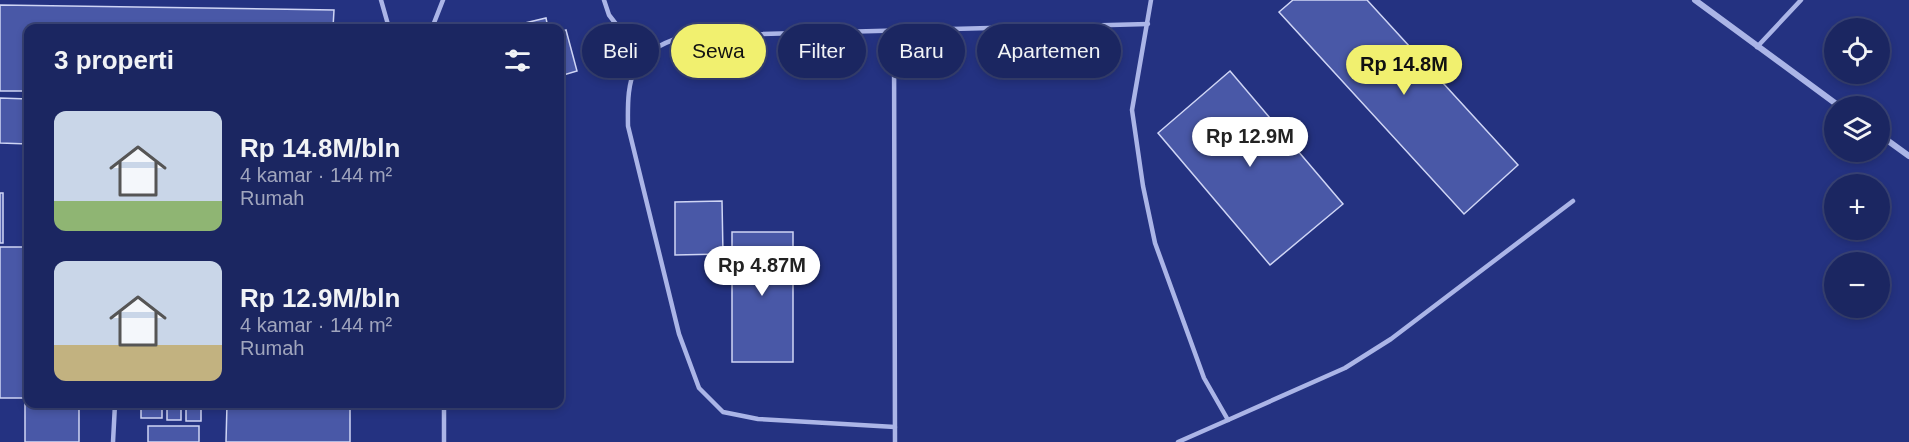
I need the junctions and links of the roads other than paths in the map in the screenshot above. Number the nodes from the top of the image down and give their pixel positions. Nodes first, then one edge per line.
1 (381, 0) edge
2 (442, 0) edge
3 (604, 0) edge
4 (1151, 0) edge
5 (1695, 0) edge
6 (1801, 0) edge
7 (388, 24) edge
8 (433, 24) edge
9 (616, 24) edge
10 (1148, 24) junction
11 (965, 30) edge
12 (878, 32) edge
13 (659, 46) edge
14 (1757, 47) junction
15 (632, 78) edge
16 (894, 78) edge
17 (1825, 96) edge
18 (1890, 142) edge
19 (1909, 156) edge
20 (1573, 201) dead end
21 (115, 408) edge
22 (444, 408) edge
23 (1228, 420) junction
24 (895, 427) junction
25 (113, 442) edge
26 (444, 442) edge
27 (895, 442) edge
28 (1178, 442) edge

1 - 7 lane
2 - 8 lane
3 - 9 lane
4 - 10 lane
5 - 14 street
6 - 14 lane
10 - 11 lane
10 - 23 lane
12 - 13 lane
14 - 17 street
15 - 24 lane
16 - 24 lane
18 - 19 street
20 - 23 lane
21 - 25 lane
22 - 26 lane
23 - 28 lane
24 - 27 lane

